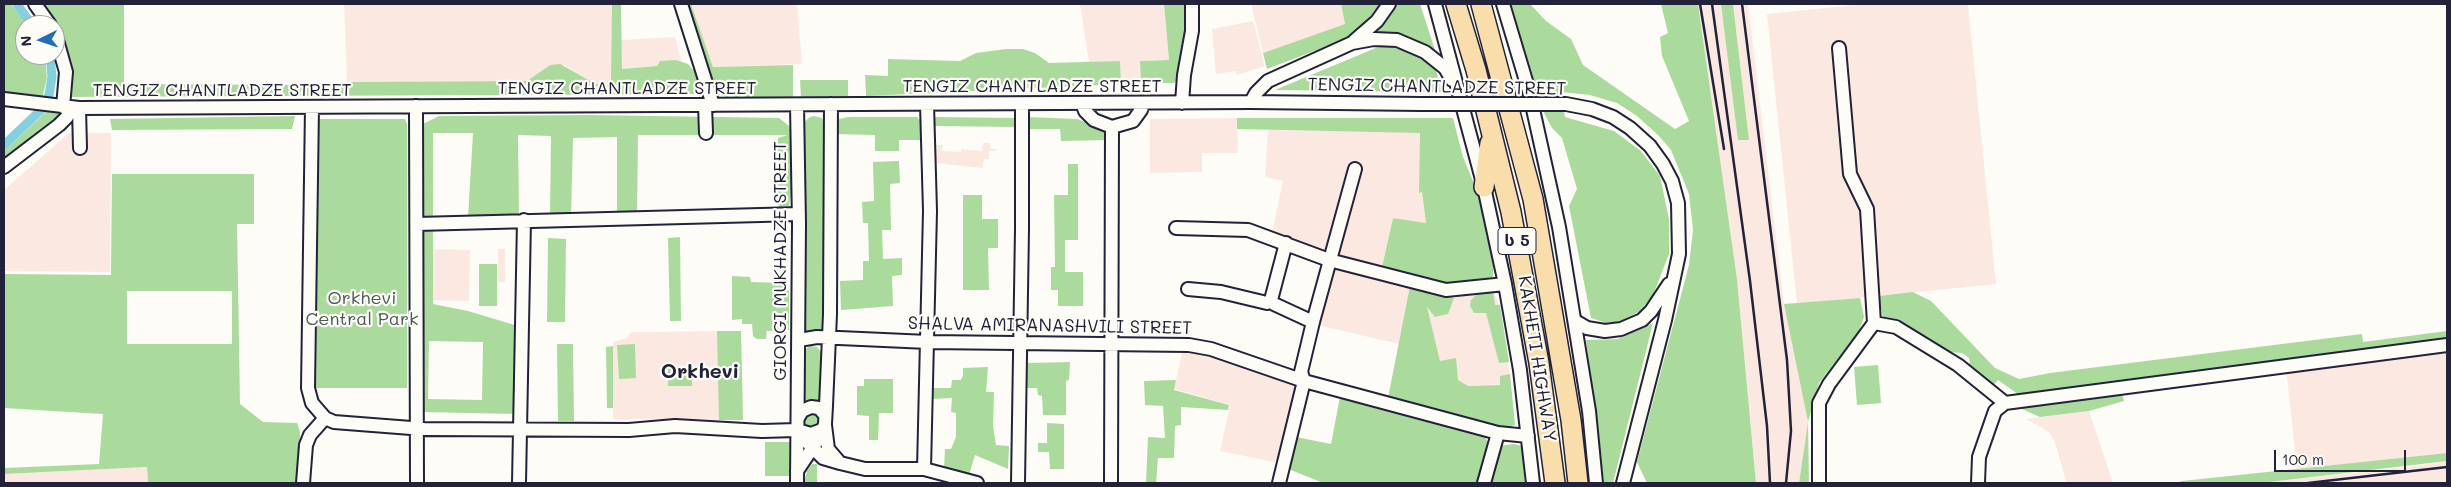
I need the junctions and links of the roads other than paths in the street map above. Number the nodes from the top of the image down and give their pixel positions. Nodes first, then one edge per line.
1 (36, 4) edge
2 (681, 4) edge
3 (1192, 4) edge
4 (1388, 4) edge
5 (1435, 4) edge
6 (1456, 4) edge
7 (1482, 4) edge
8 (1503, 4) edge
9 (43, 15) edge
10 (1352, 43) junction
11 (1839, 48) dead end
12 (64, 65) edge
13 (1460, 97) junction
14 (4, 99) edge
15 (1251, 102) junction
16 (1143, 103) junction
17 (1182, 103) junction
18 (831, 104) junction
19 (927, 104) junction
20 (1022, 104) junction
21 (1082, 104) junction
22 (709, 105) junction
23 (797, 105) junction
24 (416, 106) junction
25 (67, 107) junction
26 (312, 107) junction
27 (1112, 127) junction
28 (1491, 131) junction
29 (706, 133) dead end
30 (80, 148) dead end
31 (4, 167) edge
32 (1355, 169) dead end
33 (1484, 187) junction
34 (799, 214) junction
35 (524, 220) junction
36 (417, 224) junction
37 (1176, 228) dead end
38 (1286, 243) junction
39 (1329, 260) junction
40 (1673, 278) junction
41 (1505, 284) junction
42 (1188, 289) dead end
43 (1271, 300) junction
44 (1574, 321) junction
45 (1313, 322) junction
46 (1874, 323) junction
47 (828, 338) junction
48 (799, 340) junction
49 (928, 342) junction
50 (1021, 342) junction
51 (1113, 343) junction
52 (2447, 345) edge
53 (1304, 381) junction
54 (2005, 403) junction
55 (326, 418) junction
56 (824, 423) junction
57 (798, 424) junction
58 (418, 428) junction
59 (518, 429) junction
60 (1498, 433) junction
61 (1528, 436) junction
62 (812, 449) junction
63 (840, 463) junction
64 (924, 469) junction
65 (797, 477) edge
66 (303, 483) edge
67 (417, 483) edge
68 (519, 483) edge
69 (977, 483) edge
70 (1018, 483) edge
71 (1111, 483) edge
72 (1279, 483) edge
73 (1484, 483) edge
74 (1533, 483) edge
75 (1554, 483) edge
76 (1578, 483) edge
77 (1596, 483) edge
78 (1623, 483) edge
79 (1819, 483) edge
80 (1978, 483) edge

1 - 9 street
2 - 22 street
3 - 17 street
4 - 10 street, TENGIZ CHANTLADZE STREET
5 - 13 street, KAKHETI HIGHWAY
6 - 28 highway, KAKHETI HIGHWAY / ს 5
7 - 76 highway, KAKHETI HIGHWAY / ს 5
8 - 44 street
10 - 13 street, TENGIZ CHANTLADZE STREET
10 - 15 street, TENGIZ CHANTLADZE STREET
11 - 46 street
12 - 25 street
13 - 33 street, KAKHETI HIGHWAY
14 - 25 street, TENGIZ CHANTLADZE STREET
15 - 17 street, TENGIZ CHANTLADZE STREET
15 - 40 street, TENGIZ CHANTLADZE STREET, bridge
16 - 17 street, TENGIZ CHANTLADZE STREET
16 - 21 street, TENGIZ CHANTLADZE STREET
16 - 27 street
18 - 19 street, TENGIZ CHANTLADZE STREET
18 - 23 street, TENGIZ CHANTLADZE STREET
18 - 47 street
19 - 20 street, TENGIZ CHANTLADZE STREET
19 - 49 street
20 - 21 street, TENGIZ CHANTLADZE STREET
20 - 50 street
21 - 27 street
22 - 23 street, TENGIZ CHANTLADZE STREET
22 - 24 street, TENGIZ CHANTLADZE STREET
22 - 29 street
23 - 34 street, GIORGI MUKHADZE STREET
24 - 26 street, TENGIZ CHANTLADZE STREET
24 - 36 street
25 - 26 street, TENGIZ CHANTLADZE STREET
25 - 30 street
25 - 31 street
26 - 55 street
27 - 51 street
28 - 33 highway
28 - 75 highway, KAKHETI HIGHWAY / ს 5
32 - 39 street
33 - 41 street, KAKHETI HIGHWAY
34 - 35 street
34 - 48 street, GIORGI MUKHADZE STREET
35 - 36 street
35 - 59 street
36 - 58 street
37 - 38 street
38 - 39 street
38 - 43 street
39 - 41 street
39 - 45 street
40 - 44 street
40 - 78 street, TENGIZ CHANTLADZE STREET
41 - 61 street, KAKHETI HIGHWAY
42 - 43 street
43 - 45 street
44 - 77 street
45 - 53 street
46 - 54 street
46 - 79 street
47 - 48 street, SHALVA AMIRANASHVILI STREET
47 - 49 street, SHALVA AMIRANASHVILI STREET
47 - 56 street
48 - 57 street, GIORGI MUKHADZE STREET
49 - 50 street, SHALVA AMIRANASHVILI STREET
49 - 64 street
50 - 51 street, SHALVA AMIRANASHVILI STREET
50 - 70 street
51 - 53 street, SHALVA AMIRANASHVILI STREET
51 - 71 street
52 - 54 street
53 - 60 street, SHALVA AMIRANASHVILI STREET
53 - 72 street
54 - 80 street
55 - 58 street
55 - 66 street
56 - 57 street
56 - 57 street
56 - 62 street
56 - 63 street
57 - 59 street
57 - 62 street
57 - 65 street, GIORGI MUKHADZE STREET
58 - 59 street
58 - 67 street
59 - 68 street
60 - 61 street, SHALVA AMIRANASHVILI STREET
60 - 73 street
61 - 74 street, KAKHETI HIGHWAY
62 - 63 street
62 - 65 street
63 - 64 street
64 - 69 street

